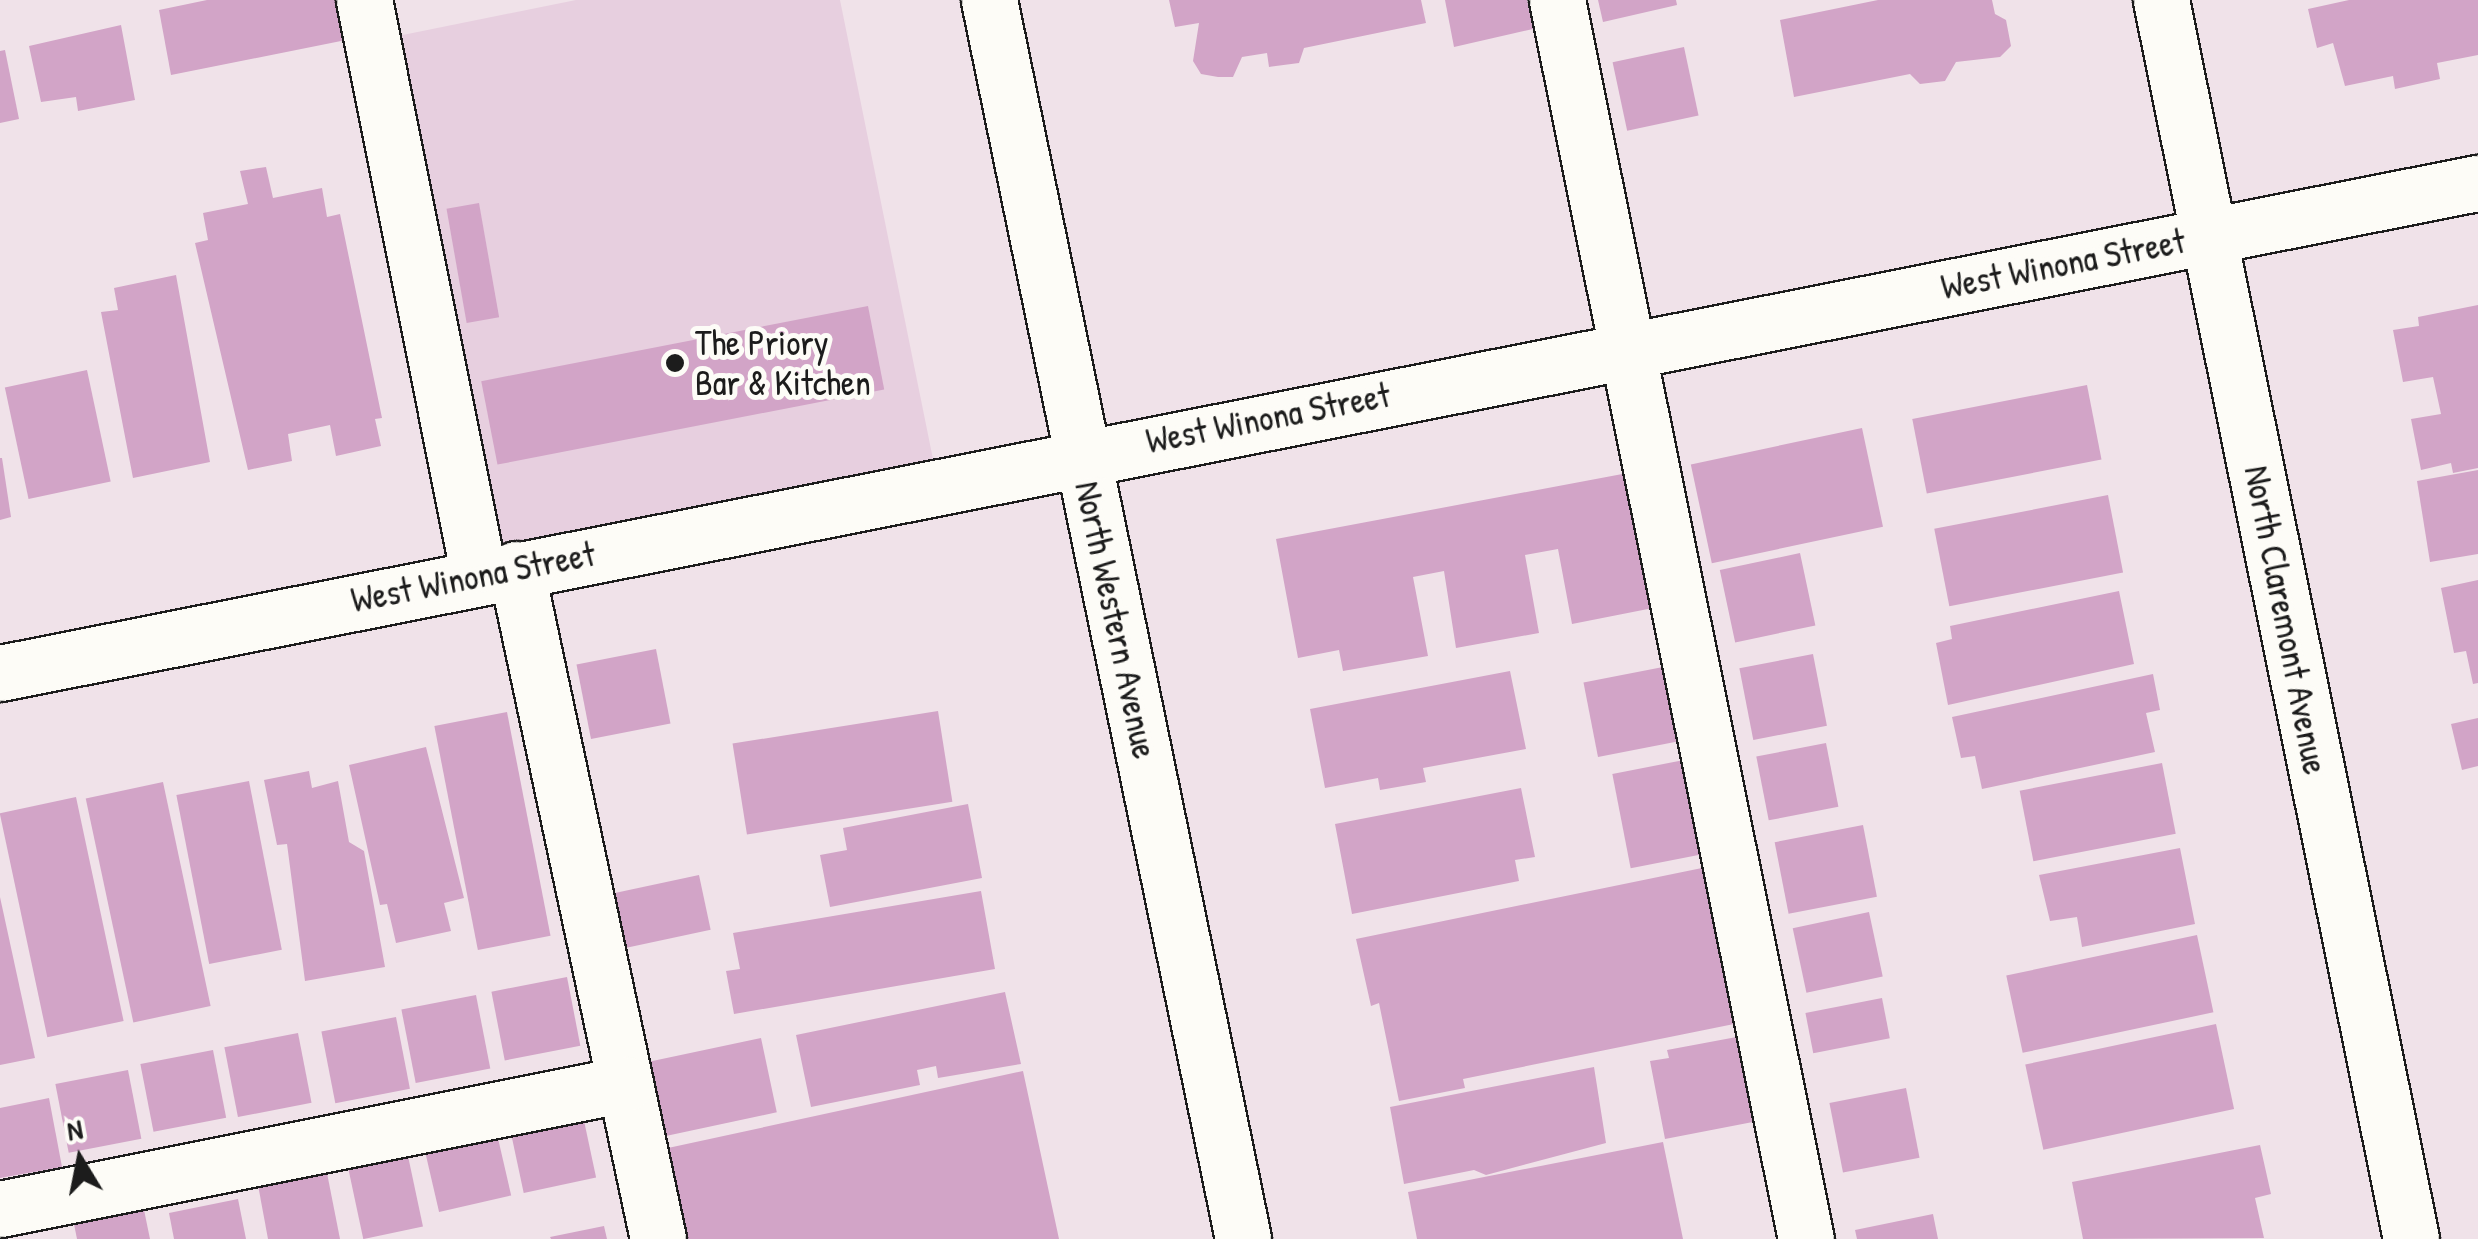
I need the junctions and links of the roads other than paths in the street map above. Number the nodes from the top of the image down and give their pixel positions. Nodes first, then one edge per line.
1 (364, 0) edge
2 (989, 0) edge
3 (1557, 0) edge
4 (2161, 0) edge
5 (2478, 184) edge
6 (2209, 236) junction
7 (1626, 347) junction
8 (1082, 454) junction
9 (498, 572) junction
10 (0, 673) edge
11 (625, 1084) junction
12 (0, 1209) edge
13 (658, 1239) edge
14 (1244, 1239) edge
15 (1806, 1239) edge
16 (2412, 1239) edge

1 - 9 street
2 - 8 street, North Western Avenue
3 - 7 street
4 - 6 street, North Claremont Avenue
5 - 6 street, West Winona Street
6 - 7 street, West Winona Street
6 - 16 street, North Claremont Avenue
7 - 8 street, West Winona Street
7 - 15 street
8 - 9 street, West Winona Street
8 - 14 street, North Western Avenue
9 - 10 street, West Winona Street
9 - 11 street
11 - 12 street
11 - 13 street

